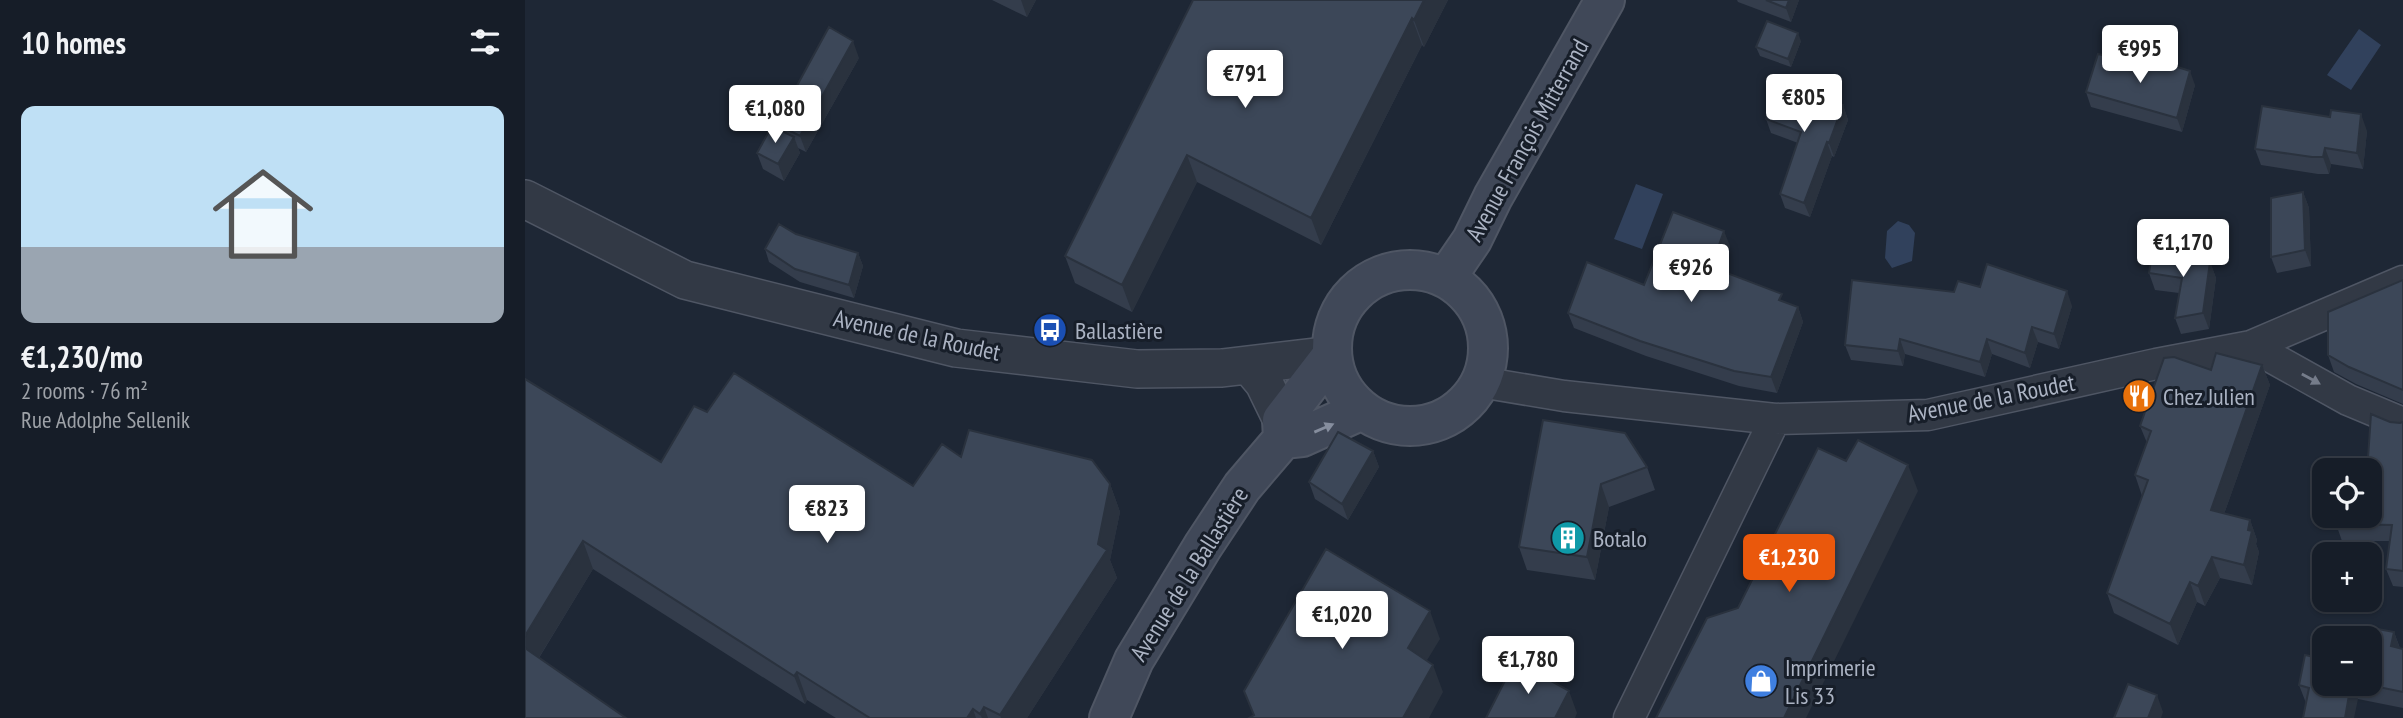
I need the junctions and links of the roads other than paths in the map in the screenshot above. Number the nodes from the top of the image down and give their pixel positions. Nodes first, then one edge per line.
1 (1605, 0) edge
2 (525, 199) edge
3 (1446, 278) junction
4 (2403, 281) edge
5 (2251, 346) junction
6 (1332, 355) junction
7 (1249, 365) junction
8 (1480, 382) junction
9 (1362, 410) junction
10 (1775, 419) junction
11 (2403, 423) edge
12 (1283, 429) junction
13 (1109, 718) edge
14 (1629, 718) edge

1 - 3 main road, Avenue François Mitterrand
2 - 7 street, Avenue de la Roudet
3 - 6 main road
3 - 8 main road
4 - 5 street, Avenue de la Roudet
5 - 10 street, Avenue de la Roudet
5 -> 11 street
6 - 7 street, Avenue de la Roudet
6 - 9 main road
6 - 12 main road, Avenue de la Ballastière
7 - 12 street
8 - 9 main road
8 - 10 street, Avenue de la Roudet
12 -> 9 main road
10 - 14 street
12 - 13 main road, Avenue de la Ballastière

